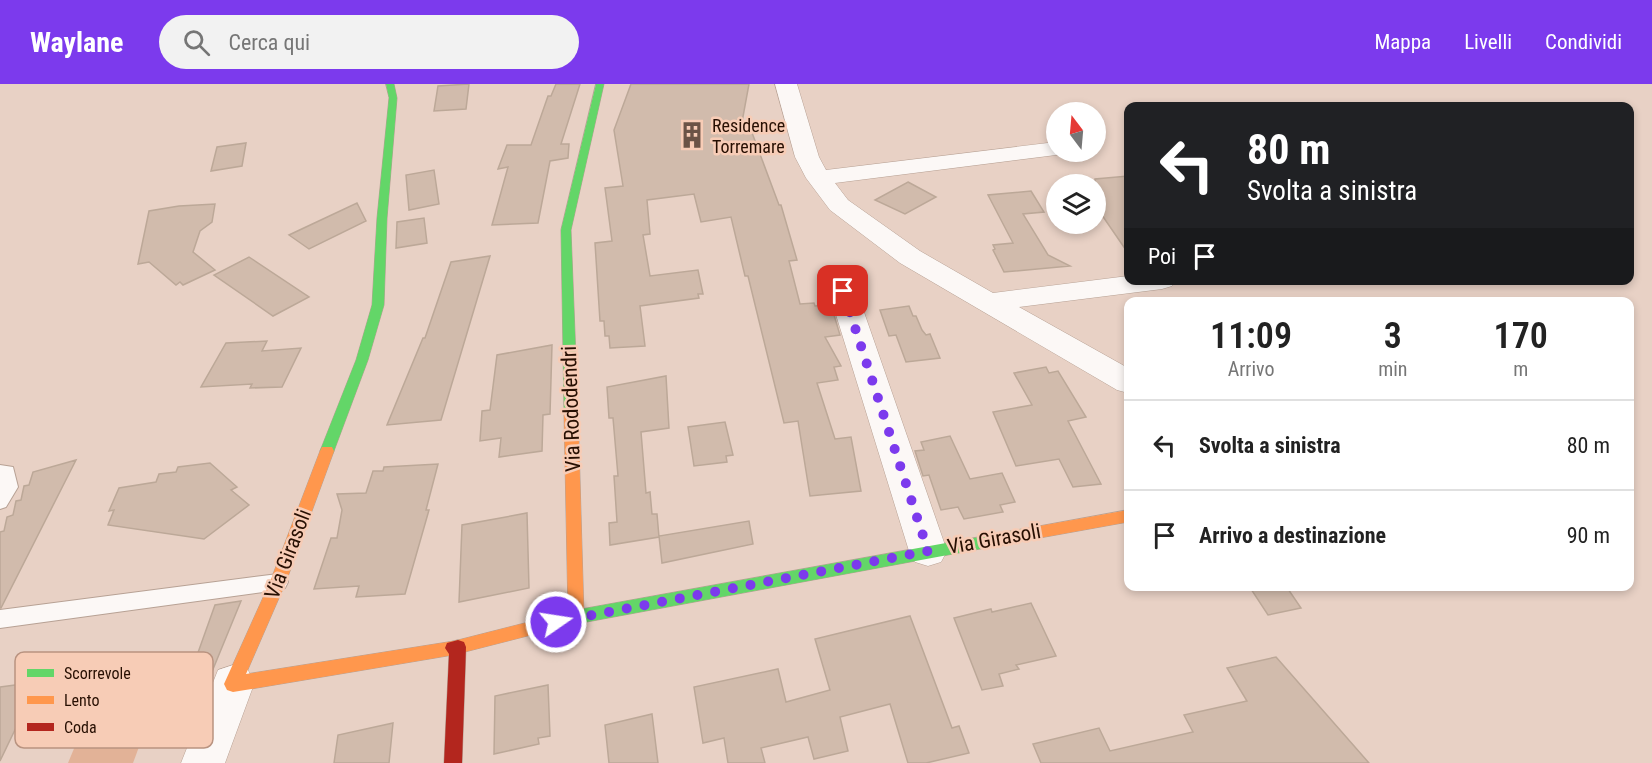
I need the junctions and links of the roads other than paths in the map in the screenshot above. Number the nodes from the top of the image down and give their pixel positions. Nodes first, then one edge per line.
1 (390, 84) edge
2 (600, 84) edge
3 (786, 84) edge
4 (1046, 150) edge
5 (818, 178) junction
6 (1124, 285) edge
7 (843, 291) dead end
8 (990, 302) junction
9 (1124, 380) edge
10 (0, 472) edge
11 (0, 502) edge
12 (1124, 517) edge
13 (928, 551) junction
14 (278, 582) junction
15 (576, 617) junction
16 (0, 619) edge
17 (458, 647) junction
18 (233, 684) junction
19 (213, 737) edge
20 (209, 748) edge
21 (203, 763) edge
22 (453, 763) edge

1 - 14 street, Via Girasoli
2 - 15 street, Via Rododendri
3 - 5 street
4 - 5 street
5 - 8 street
6 - 8 street
7 - 13 street
8 - 9 street
10 - 11 lane
12 - 13 street, Via Girasoli
13 - 15 street, Via Girasoli
14 - 16 lane
14 - 18 street, Via Girasoli
15 - 17 street
17 - 18 street
17 - 22 street
18 - 19 street
20 - 21 street

